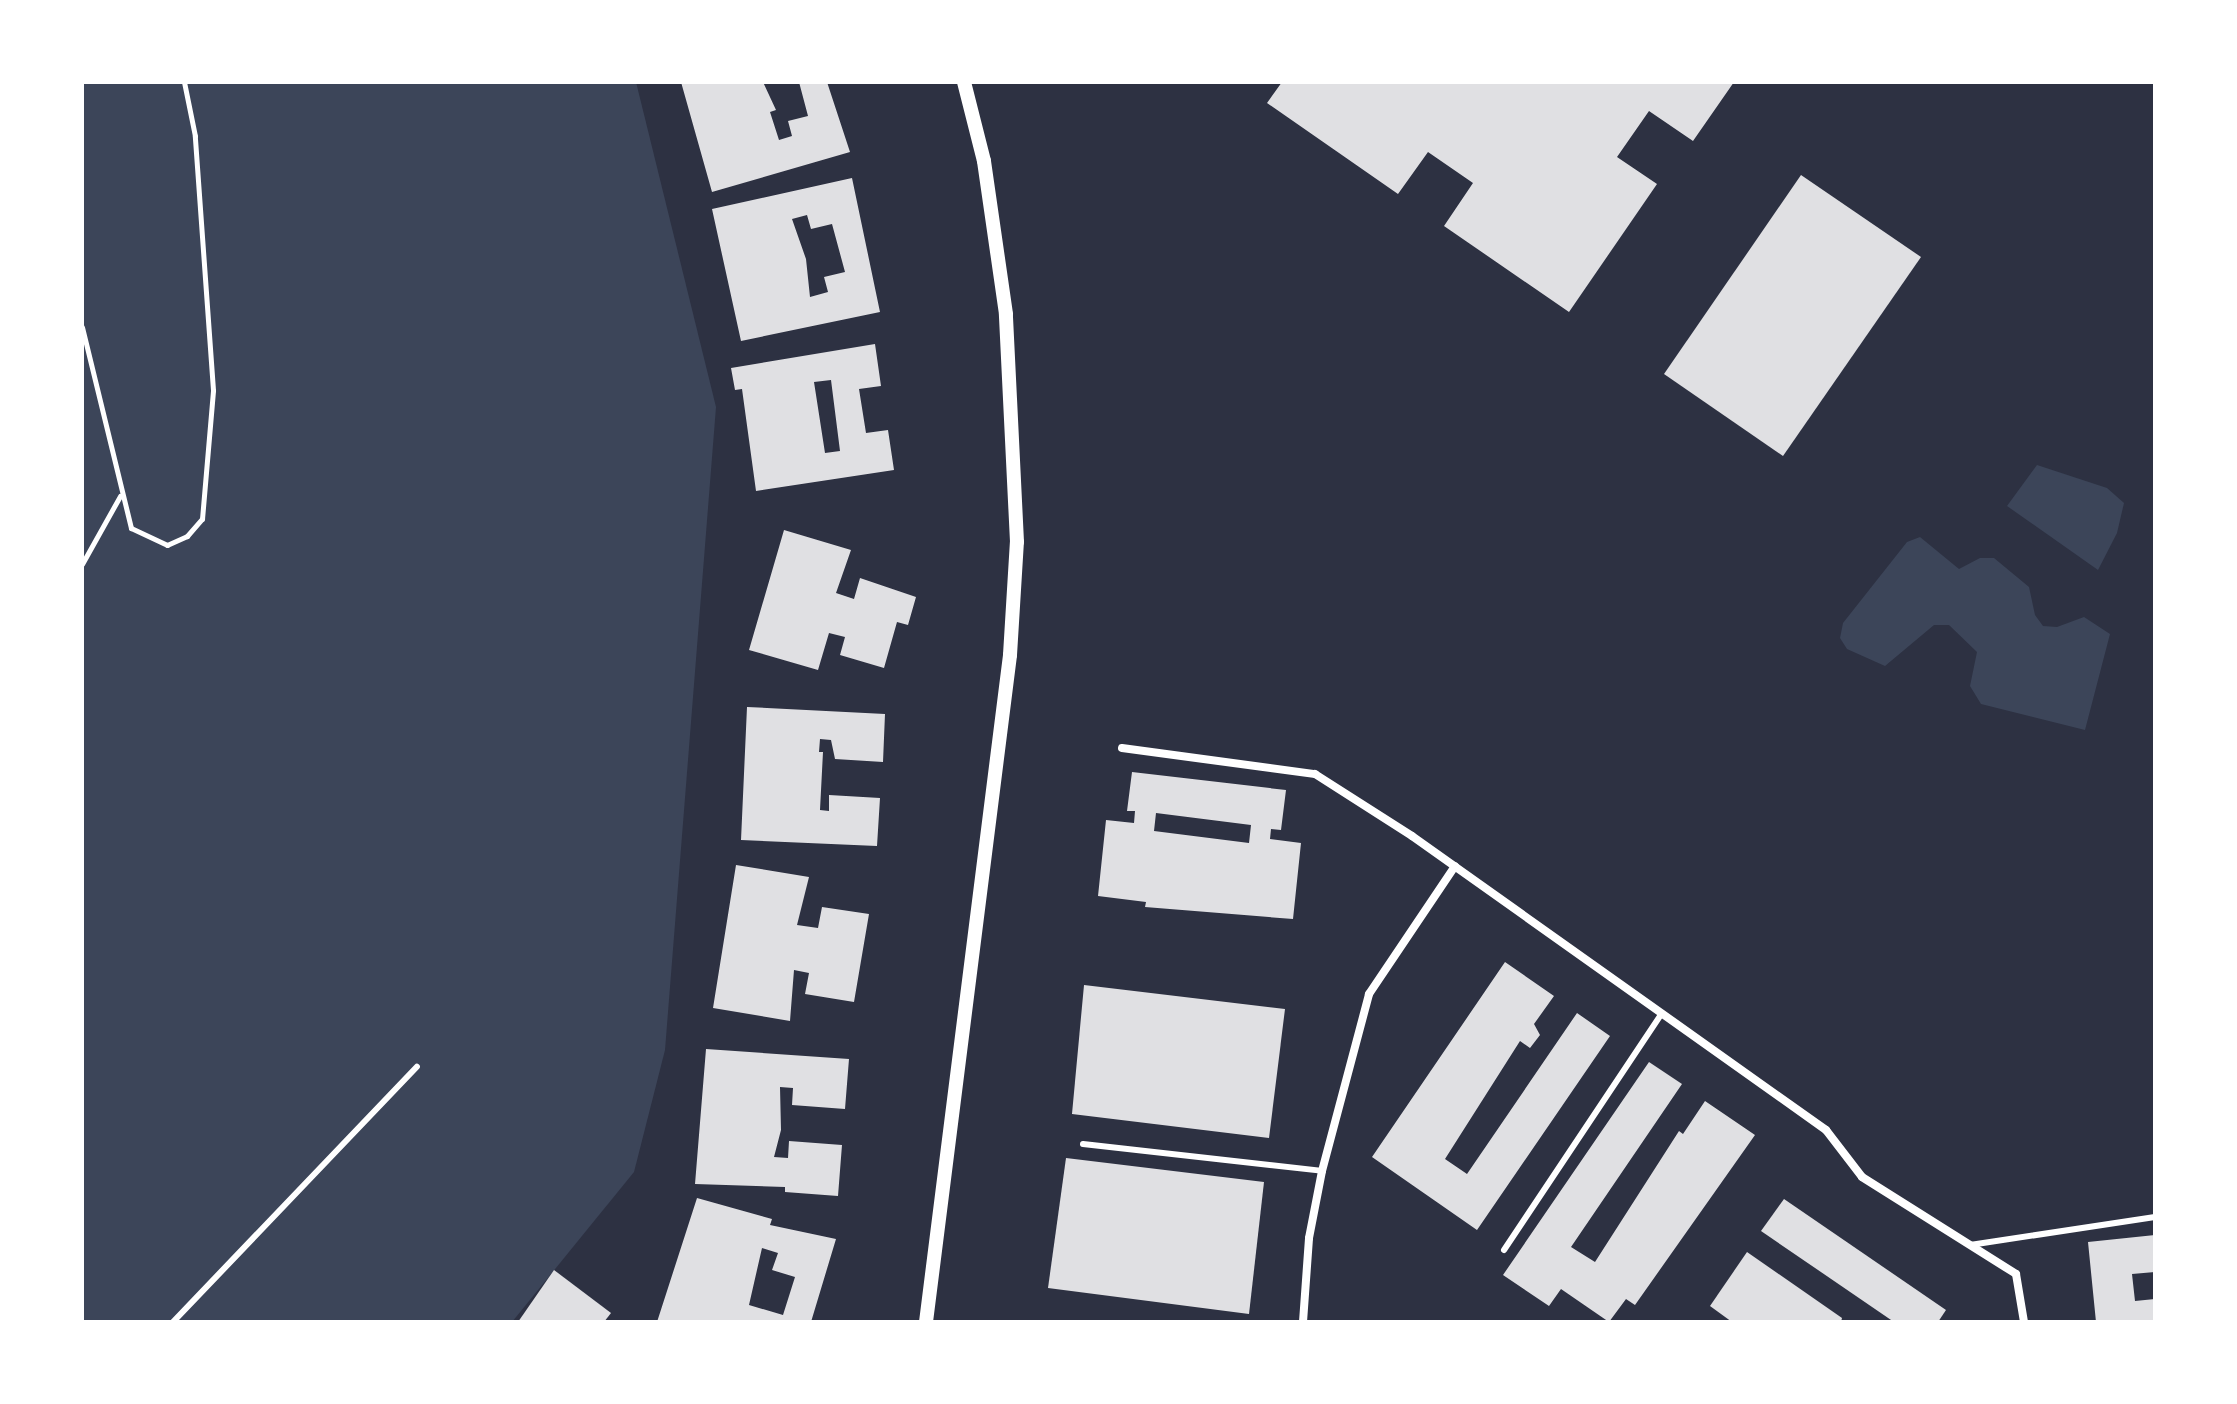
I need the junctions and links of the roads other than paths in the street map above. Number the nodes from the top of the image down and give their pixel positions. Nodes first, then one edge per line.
1 (964, 82) edge
2 (1122, 748) dead end
3 (1455, 866) junction
4 (1662, 1013) junction
5 (417, 1067) dead end
6 (1083, 1144) dead end
7 (1322, 1171) junction
8 (2155, 1217) edge
9 (1970, 1245) junction
10 (1504, 1250) dead end
11 (173, 1322) edge
12 (926, 1322) edge
13 (1303, 1322) edge
14 (2024, 1322) edge

1 - 12 street
2 - 3 street
3 - 4 street
3 - 7 street
4 - 9 street
4 - 10 lane
5 - 11 lane
6 - 7 lane
7 - 13 street
8 - 9 lane
9 - 14 street

